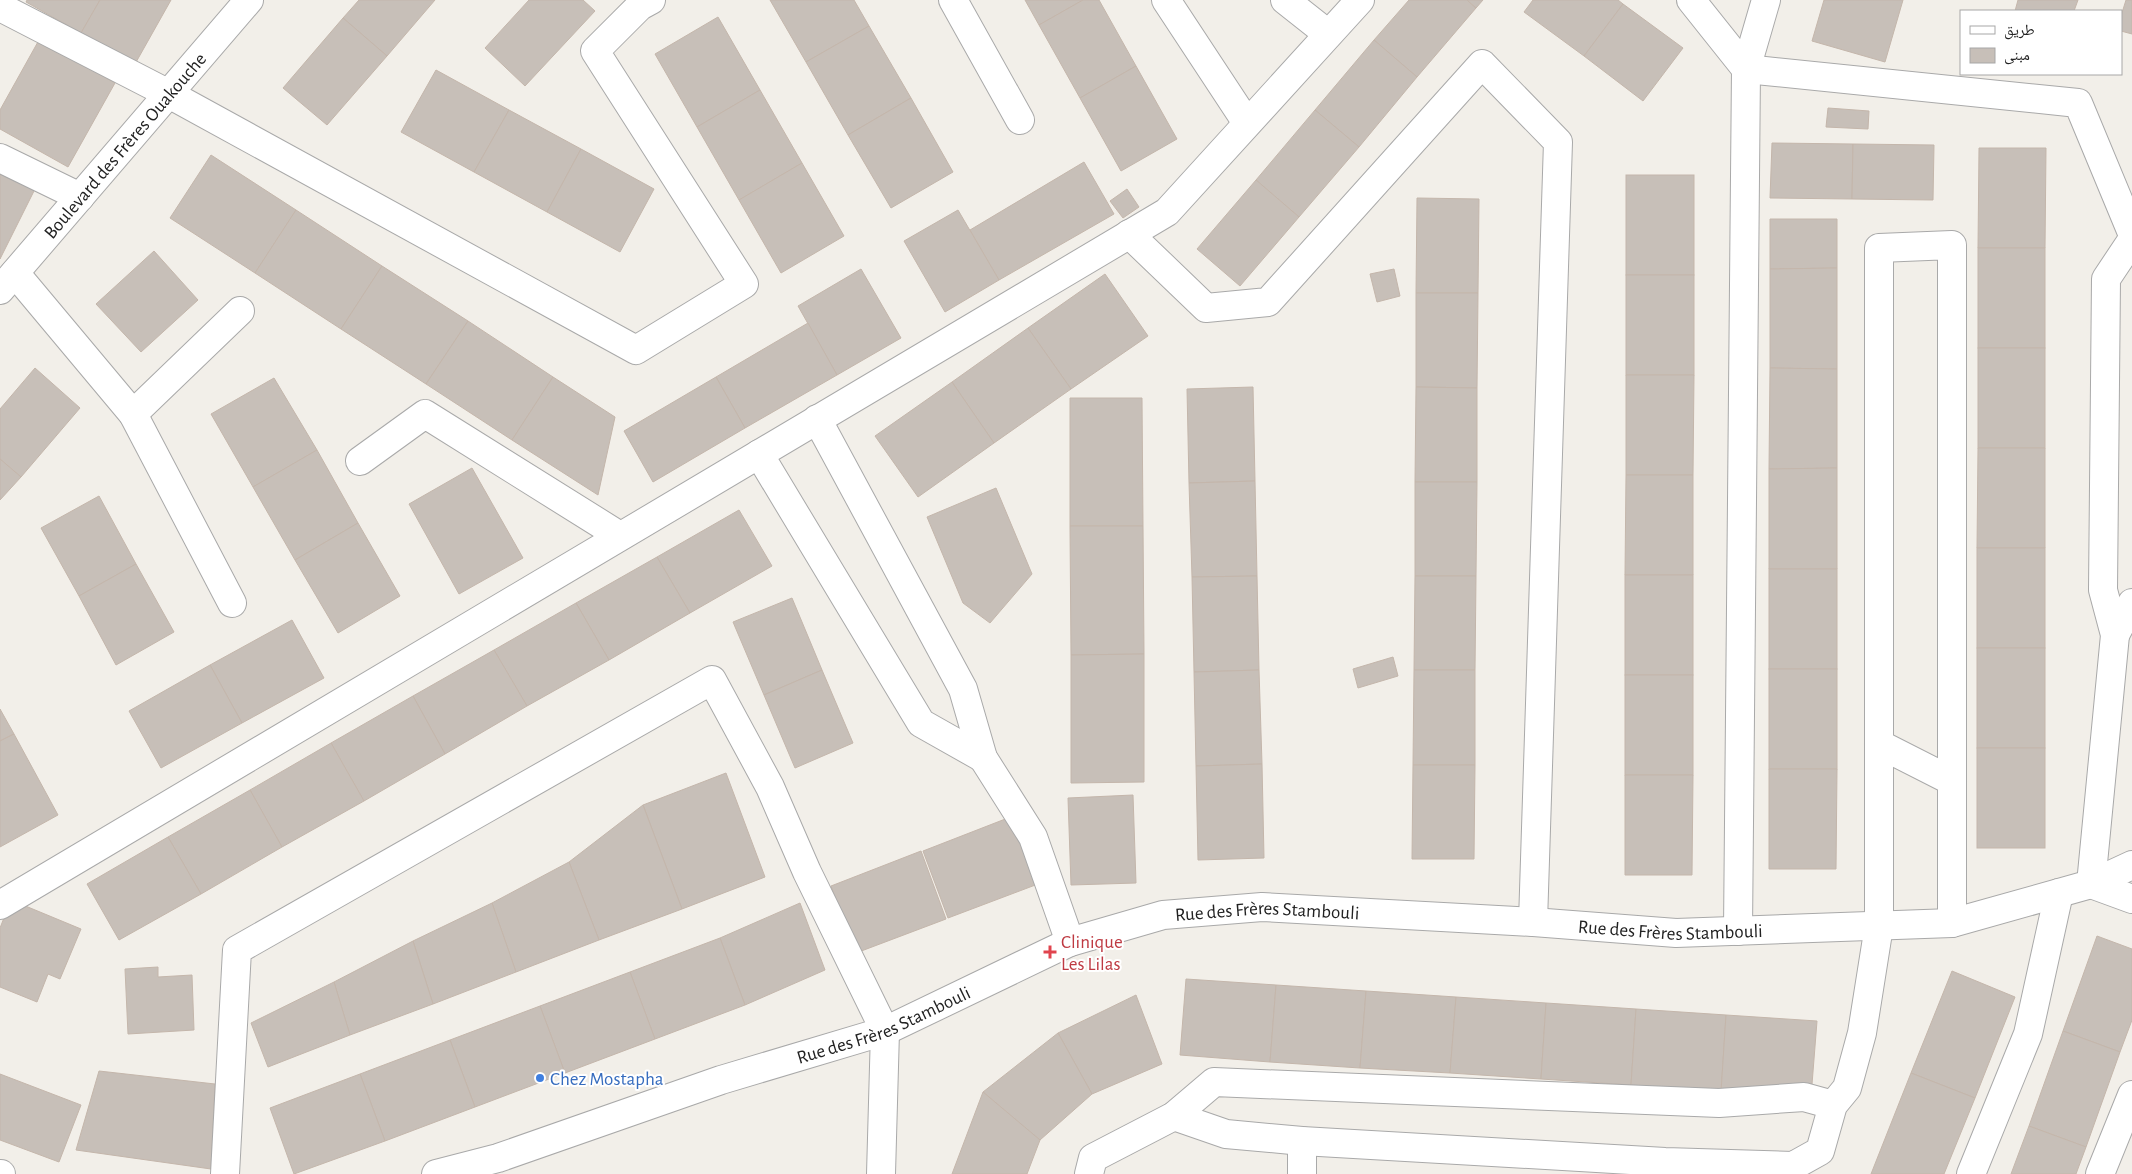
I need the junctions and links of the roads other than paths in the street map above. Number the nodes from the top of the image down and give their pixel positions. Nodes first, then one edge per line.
1 (651, 0) edge
2 (953, 0) edge
3 (1166, 0) edge
4 (1285, 0) edge
5 (1360, 0) edge
6 (1690, 0) edge
7 (1766, 0) edge
8 (242, 2) edge
9 (0, 7) edge
10 (1328, 34) junction
11 (1746, 69) junction
12 (169, 94) junction
13 (1020, 120) dead end
14 (1247, 123) junction
15 (0, 158) edge
16 (80, 197) junction
17 (2132, 233) edge
18 (1129, 234) junction
19 (2132, 240) edge
20 (7, 282) edge
21 (240, 311) dead end
22 (133, 414) junction
23 (817, 419) junction
24 (760, 454) junction
25 (360, 461) dead end
26 (620, 536) junction
27 (232, 603) dead end
28 (2132, 603) edge
29 (2115, 635) junction
30 (1879, 744) junction
31 (983, 758) junction
32 (1952, 781) junction
33 (2132, 865) edge
34 (2091, 884) junction
35 (2059, 893) junction
36 (2132, 899) edge
37 (0, 905) edge
38 (1533, 922) junction
39 (1952, 923) junction
40 (1879, 926) junction
41 (1738, 931) junction
42 (1070, 942) junction
43 (885, 1031) junction
44 (2132, 1094) edge
45 (1834, 1105) junction
46 (1174, 1116) junction
47 (1302, 1141) junction
48 (226, 1174) edge
49 (436, 1174) edge
50 (881, 1174) edge
51 (1089, 1174) edge
52 (1302, 1174) edge
53 (1971, 1174) edge
54 (2100, 1174) edge

1 - 12 street
2 - 13 street
3 - 14 street
4 - 10 street
5 - 10 street
6 - 11 street
7 - 11 street
8 - 12 street, Boulevard des Frères Ouakouche
9 - 12 street
10 - 14 street
11 - 17 street
11 - 41 street
12 - 16 street, Boulevard des Frères Ouakouche
14 - 18 street
15 - 16 street
16 - 20 street, Boulevard des Frères Ouakouche
18 - 23 street
18 - 38 street
19 - 29 street
20 - 22 street
21 - 22 street
22 - 27 street
23 - 24 street
23 - 31 street
24 - 26 street
24 - 31 street
25 - 26 street
26 - 37 street
28 - 29 street
29 - 34 street
30 - 32 street
30 - 32 street
30 - 40 street
31 - 42 street
32 - 39 street
33 - 34 street, Rue des Frères Stambouli
34 - 35 street, Rue des Frères Stambouli
34 - 36 street
35 - 39 street, Rue des Frères Stambouli
35 - 53 street
38 - 41 street, Rue des Frères Stambouli
38 - 42 street, Rue des Frères Stambouli
39 - 40 street, Rue des Frères Stambouli
40 - 41 street, Rue des Frères Stambouli
40 - 45 street
42 - 43 street, Rue des Frères Stambouli
43 - 48 street
43 - 49 street, Rue des Frères Stambouli
43 - 50 street
44 - 54 street
45 - 46 street
45 - 47 street
46 - 47 street
46 - 51 street
47 - 52 street

